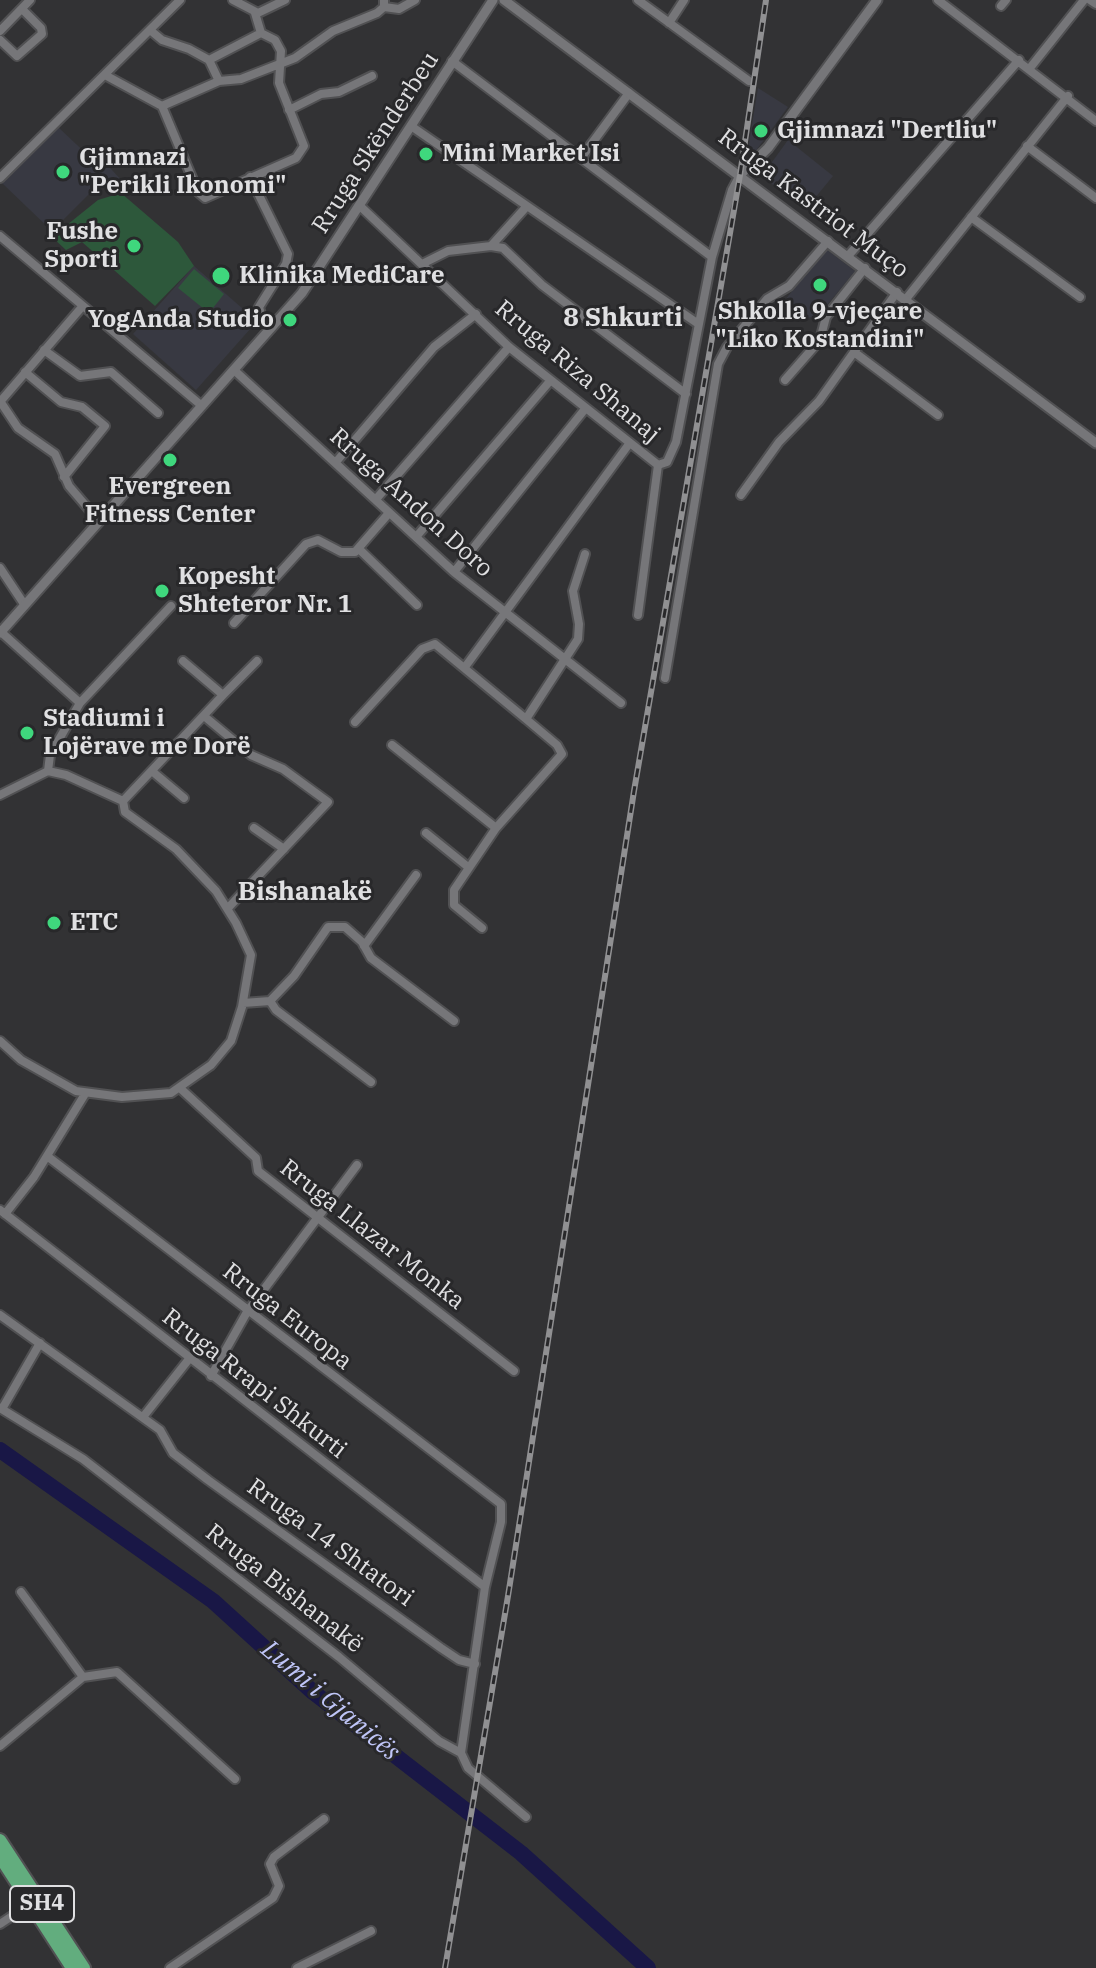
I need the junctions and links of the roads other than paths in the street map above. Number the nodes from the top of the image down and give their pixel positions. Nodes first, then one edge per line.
1 (30, 0) edge
2 (180, 0) edge
3 (233, 0) edge
4 (285, 0) edge
5 (415, 0) edge
6 (493, 0) edge
7 (504, 0) edge
8 (638, 0) edge
9 (684, 0) edge
10 (877, 0) edge
11 (1087, 0) edge
12 (945, 2) edge
13 (384, 4) edge
14 (1096, 4) edge
15 (22, 9) junction
16 (255, 13) junction
17 (669, 23) junction
18 (150, 30) junction
19 (0, 31) edge
20 (261, 33) junction
21 (0, 40) edge
22 (209, 60) junction
23 (1019, 60) junction
24 (452, 61) junction
25 (282, 63) junction
26 (1030, 68) junction
27 (105, 75) junction
28 (372, 76) dead end
29 (219, 81) junction
30 (749, 81) dead end
31 (629, 93) junction
32 (1068, 96) junction
33 (162, 106) junction
34 (289, 110) junction
35 (1096, 121) edge
36 (411, 126) junction
37 (1027, 146) junction
38 (581, 158) junction
39 (740, 175) junction
40 (250, 177) junction
41 (0, 178) edge
42 (1096, 198) edge
43 (360, 206) junction
44 (527, 206) junction
45 (971, 217) junction
46 (0, 236) edge
47 (828, 241) junction
48 (491, 246) junction
49 (848, 256) junction
50 (712, 257) junction
51 (424, 263) junction
52 (865, 268) junction
53 (897, 292) junction
54 (1080, 297) dead end
55 (906, 299) junction
56 (81, 308) junction
57 (476, 314) junction
58 (697, 323) junction
59 (271, 328) junction
60 (509, 347) junction
61 (44, 350) junction
62 (854, 352) junction
63 (234, 370) junction
64 (25, 372) junction
65 (785, 380) dead end
66 (550, 381) junction
67 (686, 394) junction
68 (0, 402) edge
69 (202, 406) junction
70 (585, 409) junction
71 (158, 413) dead end
72 (938, 415) dead end
73 (1096, 443) edge
74 (629, 444) junction
75 (336, 462) junction
76 (658, 465) junction
77 (64, 477) junction
78 (741, 495) dead end
79 (377, 498) junction
80 (389, 513) junction
81 (99, 521) junction
82 (416, 537) junction
83 (359, 549) junction
84 (585, 554) dead end
85 (0, 568) edge
86 (454, 572) junction
87 (24, 604) junction
88 (417, 605) dead end
89 (171, 606) dead end
90 (507, 614) junction
91 (638, 615) dead end
92 (234, 623) dead end
93 (0, 632) edge
94 (567, 660) junction
95 (183, 661) dead end
96 (257, 661) dead end
97 (465, 667) junction
98 (665, 678) dead end
99 (223, 695) junction
100 (80, 703) junction
101 (621, 703) dead end
102 (204, 716) junction
103 (526, 719) junction
104 (355, 722) dead end
105 (392, 745) dead end
106 (48, 771) junction
107 (153, 772) junction
108 (0, 795) edge
109 (184, 798) dead end
110 (123, 801) junction
111 (254, 828) dead end
112 (496, 828) junction
113 (426, 833) dead end
114 (284, 849) junction
115 (468, 867) junction
116 (416, 875) dead end
117 (228, 908) junction
118 (482, 928) dead end
119 (364, 946) junction
120 (270, 1001) junction
121 (243, 1003) junction
122 (454, 1021) dead end
123 (0, 1041) edge
124 (371, 1082) dead end
125 (181, 1089) junction
126 (85, 1094) junction
127 (47, 1156) junction
128 (357, 1165) dead end
129 (2, 1212) edge
130 (318, 1218) junction
131 (247, 1312) junction
132 (0, 1315) edge
133 (40, 1343) junction
134 (189, 1359) junction
135 (514, 1371) dead end
136 (211, 1376) junction
137 (1, 1408) edge
138 (143, 1417) junction
139 (485, 1587) junction
140 (21, 1592) dead end
141 (475, 1664) junction
142 (83, 1677) junction
143 (0, 1746) edge
144 (461, 1753) junction
145 (235, 1779) dead end
146 (526, 1817) dead end
147 (324, 1819) dead end
148 (0, 1840) edge
149 (0, 1857) edge
150 (30, 1904) junction
151 (0, 1924) edge
152 (371, 1931) dead end
153 (72, 1968) edge
154 (84, 1968) edge
155 (170, 1968) edge
156 (297, 1968) edge

1 - 15 street
2 - 18 street
3 - 16 street
4 - 16 street
5 - 13 street
6 - 24 street, Rruga Skënderbeu
7 - 31 street, Rruga Kastriot Muço
8 - 17 street
9 - 17 street
10 - 39 street
11 - 14 street
11 - 26 street
12 - 23 street
13 - 25 street
15 - 19 street
15 - 21 street
16 - 20 street
17 - 30 street
18 - 22 street
18 - 27 street
20 - 22 street
20 - 25 street
22 - 29 street
23 - 26 street
23 - 49 street
24 - 36 street, Rruga Skënderbeu
24 - 38 street
25 - 29 street
25 - 34 street
26 - 32 street
27 - 33 street
27 - 41 street
28 - 34 street
29 - 33 street
31 - 38 street
31 - 39 street, Rruga Kastriot Muço
32 - 35 street
32 - 37 street
33 - 40 street
34 - 40 street
36 - 43 street, Rruga Skënderbeu
36 - 44 street
37 - 42 street
37 - 45 street
38 - 50 street
39 - 47 street, Rruga Kastriot Muço
39 - 50 street
40 - 59 street
43 - 51 street, Rruga Riza Shanaj
43 - 59 street, Rruga Skënderbeu
44 - 48 street
44 - 58 street
45 - 54 street
45 - 55 street
46 - 56 street
47 - 49 street, Rruga Kastriot Muço
47 - 98 street
48 - 51 street
48 - 67 street
49 - 52 street, Rruga Kastriot Muço
50 - 58 street
51 - 57 street, Rruga Riza Shanaj
52 - 53 street, Rruga Kastriot Muço
52 - 65 street
53 - 55 street, Rruga Kastriot Muço
53 - 62 street
55 - 73 street, Rruga Kastriot Muço
56 - 61 street
56 - 69 street
57 - 60 street, Rruga Riza Shanaj
57 - 75 street
58 - 67 street
59 - 63 street, Rruga Skënderbeu
60 - 66 street, Rruga Riza Shanaj
60 - 79 street
61 - 64 street
61 - 71 street
62 - 72 street
62 - 78 street
63 - 69 street, Rruga Skënderbeu
63 - 75 street, Rruga Andon Doro
64 - 68 street
64 - 77 street
66 - 70 street, Rruga Riza Shanaj
66 - 82 street
67 - 76 street
68 - 77 street
69 - 81 street, Rruga Skënderbeu
70 - 74 street, Rruga Riza Shanaj
70 - 86 street
74 - 76 street, Rruga Riza Shanaj
74 - 90 street
75 - 79 street, Rruga Andon Doro
76 - 91 street, Rruga Riza Shanaj
77 - 81 street
79 - 80 street, Rruga Andon Doro
80 - 82 street, Rruga Andon Doro
80 - 83 street
81 - 87 street, Rruga Skënderbeu
82 - 86 street, Rruga Andon Doro
83 - 88 street
83 - 92 street
84 - 94 street
85 - 87 street
86 - 90 street, Rruga Andon Doro
87 - 93 street, Rruga Skënderbeu
89 - 100 street
90 - 94 street, Rruga Andon Doro
90 - 97 street
93 - 100 street
94 - 101 street, Rruga Andon Doro
94 - 103 street
95 - 99 street
96 - 99 street
97 - 103 street
97 - 104 street
99 - 102 street
100 - 106 street
102 - 107 street
102 - 114 street
103 - 112 street
105 - 112 street
106 - 108 street
106 - 110 street
107 - 109 street
107 - 110 street
110 - 117 street
111 - 114 street
112 - 115 street
113 - 115 street
114 - 117 street
115 - 118 street
116 - 119 street
117 - 121 street
119 - 120 street
119 - 122 street
120 - 121 street
120 - 124 street
121 - 125 street
123 - 126 street
125 - 126 street
125 - 130 street, Rruga Llazar Monka
126 - 127 street
127 - 129 street
127 - 131 street, Rruga Europa
128 - 130 street
129 - 134 street, Rruga Rrapi Shkurti
130 - 131 street
130 - 135 street, Rruga Llazar Monka
131 - 136 street
131 - 139 street, Rruga Europa
132 - 133 street
133 - 137 street, Rruga Bishanakë
133 - 138 street
134 - 136 street, Rruga Rrapi Shkurti
134 - 138 street
136 - 139 street, Rruga Rrapi Shkurti
137 - 144 street, Rruga Bishanakë
138 - 141 street, Rruga 14 Shtatori
139 - 141 street
140 - 142 street
141 - 144 street
142 - 143 street
142 - 145 street
144 - 146 street, Rruga Bishanakë
147 - 155 street
148 - 154 main road, SH4
149 - 150 main road, SH4
150 - 151 street
150 - 153 main road, SH4
152 - 156 street

